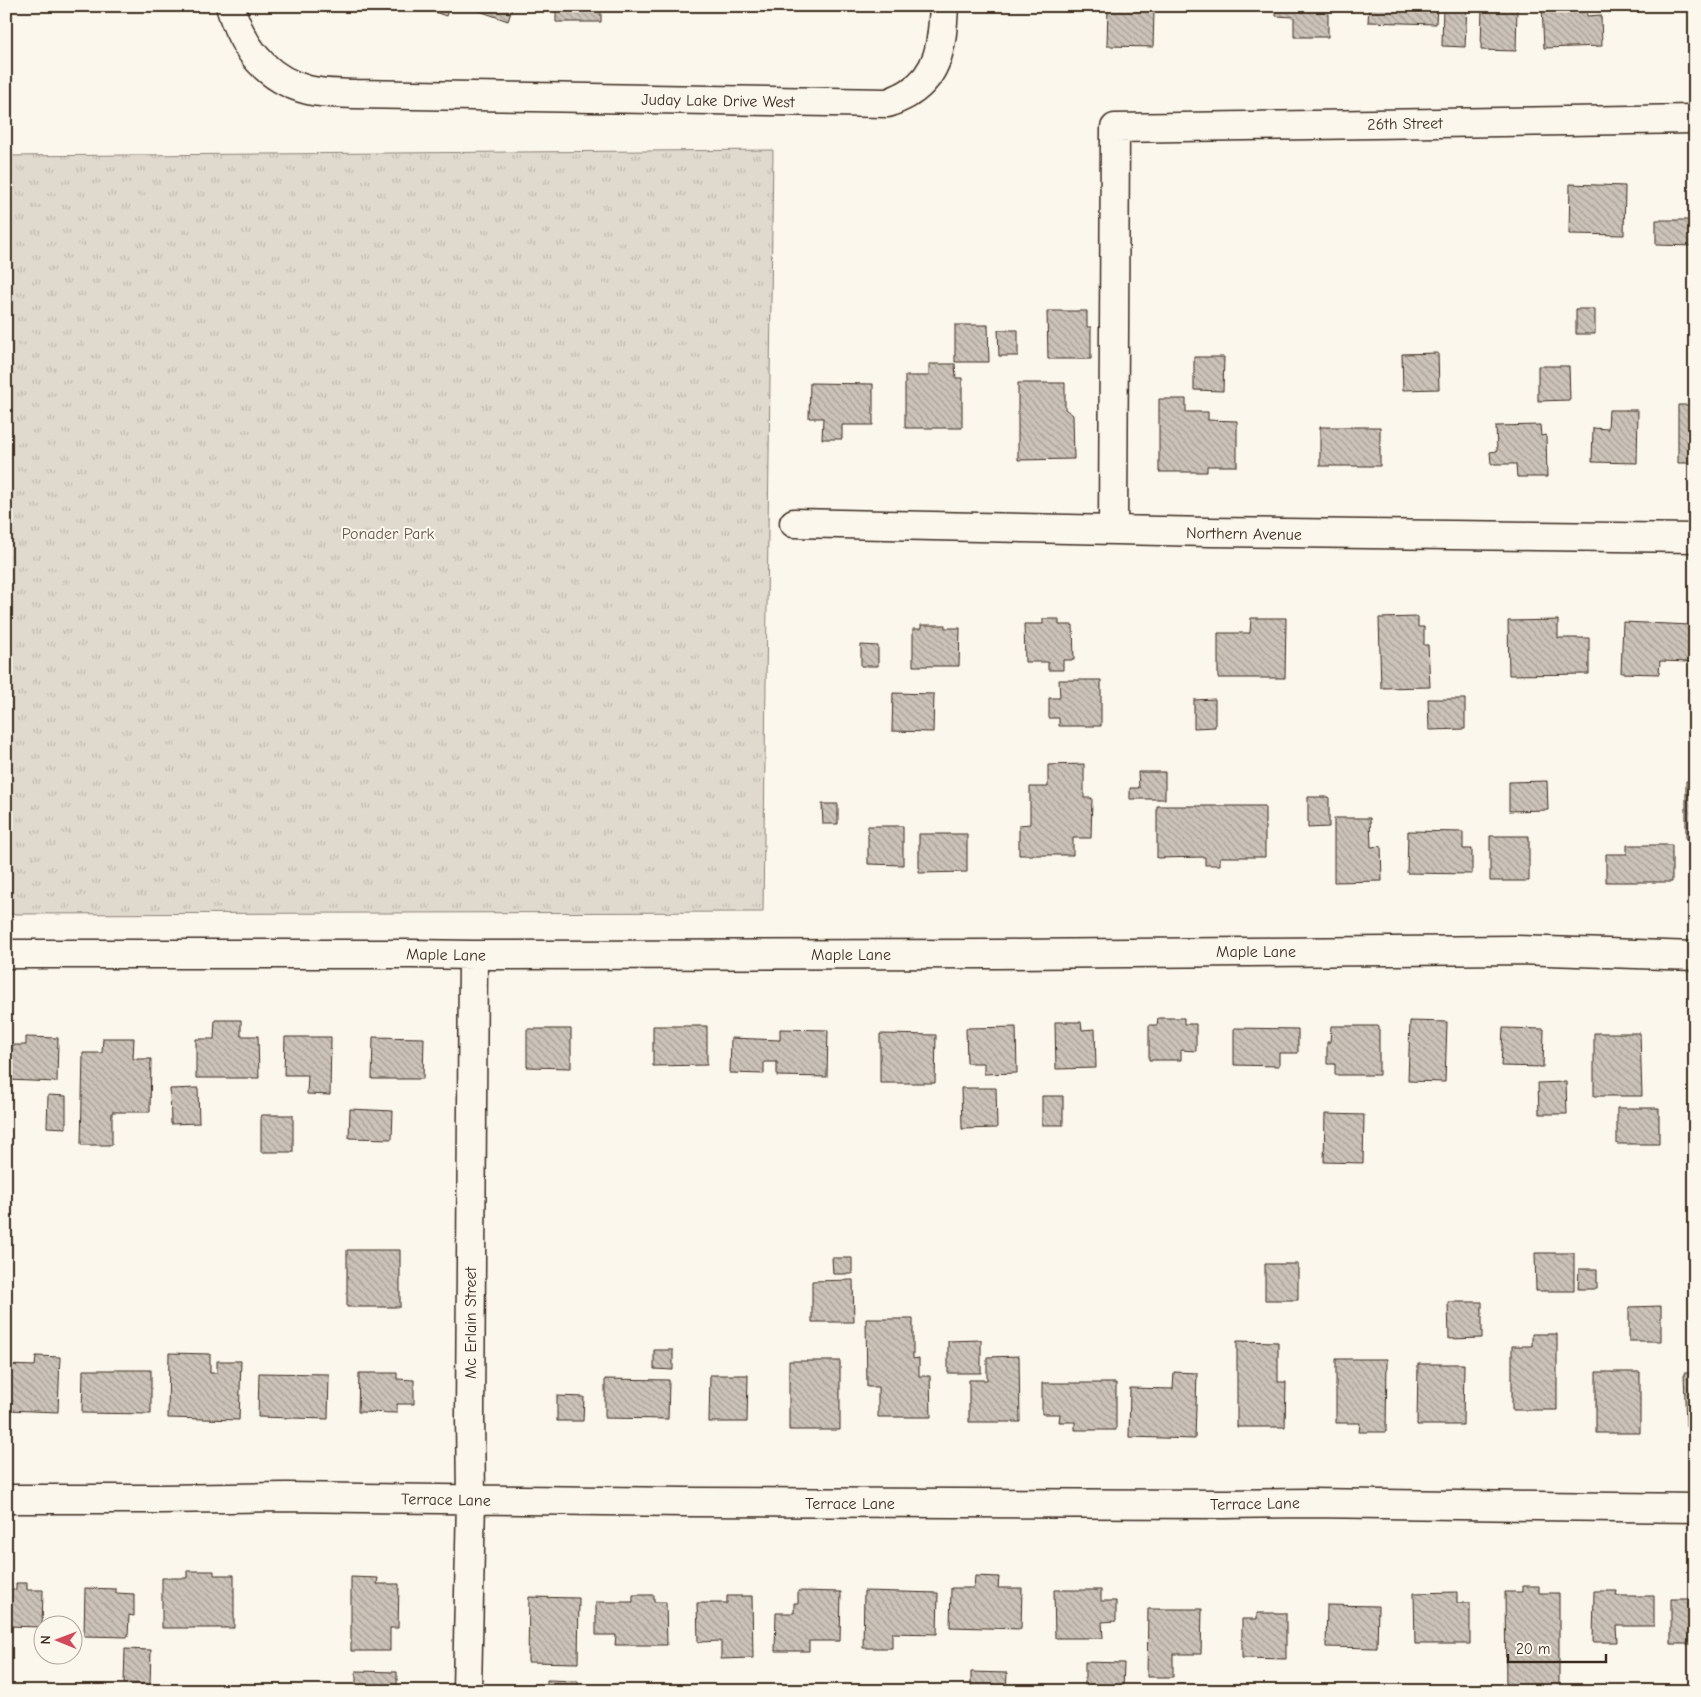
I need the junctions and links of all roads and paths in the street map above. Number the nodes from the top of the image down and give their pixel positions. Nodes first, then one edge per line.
1 (230, 6) edge
2 (944, 6) edge
3 (1695, 119) edge
4 (794, 523) dead end
5 (1113, 530) junction
6 (1695, 538) edge
7 (6, 954) edge
8 (473, 955) junction
9 (1695, 956) edge
10 (6, 1499) edge
11 (471, 1499) junction
12 (1695, 1508) edge
13 (467, 1691) edge

1 - 2 street, Juday Lake Drive West
3 - 5 street, 26th Street
4 - 5 street, Northern Avenue
5 - 6 street, Northern Avenue
7 - 8 street, Maple Lane
8 - 9 street, Maple Lane
8 - 11 street, Mc Erlain Street
10 - 11 street, Terrace Lane
11 - 12 street, Terrace Lane
11 - 13 street, Mc Erlain Street

